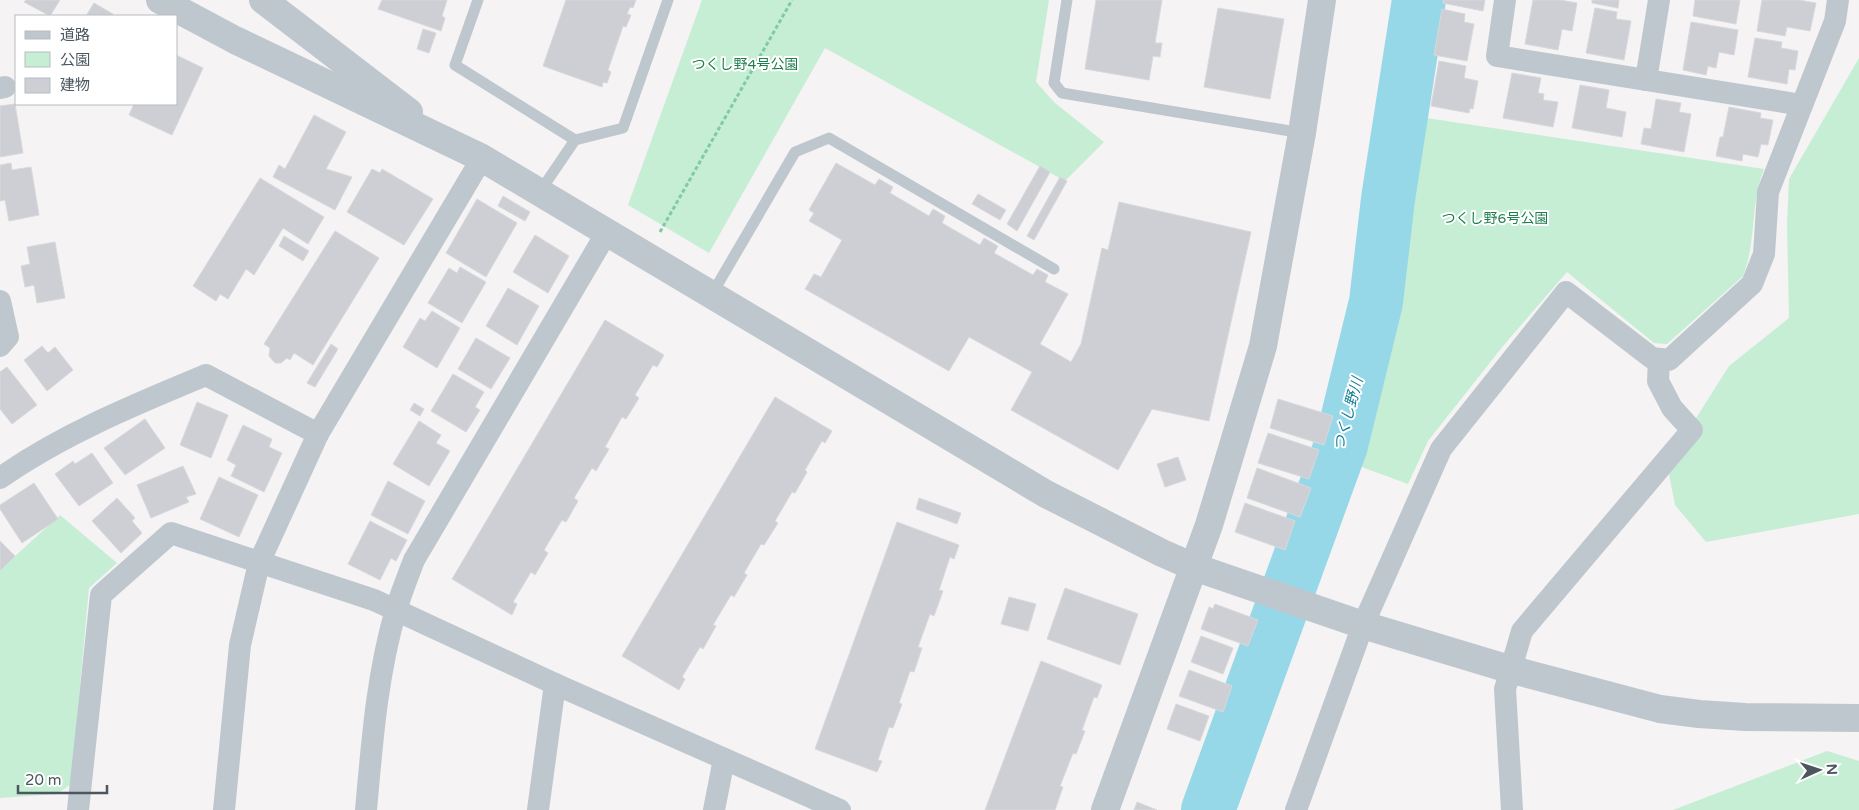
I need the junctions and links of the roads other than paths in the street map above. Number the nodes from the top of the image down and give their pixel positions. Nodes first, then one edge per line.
1 (160, 0) edge
2 (263, 0) edge
3 (478, 0) edge
4 (668, 0) edge
5 (1067, 0) edge
6 (1322, 0) edge
7 (1505, 0) edge
8 (1659, 0) edge
9 (1838, 0) edge
10 (1646, 80) junction
11 (1802, 105) junction
12 (1302, 133) junction
13 (438, 135) junction
14 (575, 140) junction
15 (482, 158) junction
16 (539, 193) junction
17 (607, 232) junction
18 (1054, 269) dead end
19 (712, 294) junction
20 (0, 301) edge
21 (0, 346) edge
22 (1659, 359) junction
23 (318, 434) junction
24 (0, 478) edge
25 (258, 563) junction
26 (1194, 567) junction
27 (396, 610) junction
28 (1363, 625) junction
29 (1509, 670) junction
30 (555, 684) junction
31 (1859, 718) edge
32 (724, 759) junction
33 (78, 810) edge
34 (224, 810) edge
35 (366, 810) edge
36 (538, 810) edge
37 (714, 810) edge
38 (840, 810) edge
39 (1105, 810) edge
40 (1296, 810) edge
41 (1512, 810) edge

1 - 13 street
2 - 13 street
3 - 14 lane
4 - 14 lane
5 - 12 lane
6 - 12 street
7 - 10 street
8 - 10 street
9 - 11 street
10 - 11 street
11 - 22 street
12 - 26 street
13 - 15 street
14 - 16 lane
15 - 16 street
15 - 23 street
16 - 17 street
17 - 19 street
17 - 27 street
18 - 19 lane
19 - 26 street
20 - 21 street
22 - 28 street
22 - 29 street
23 - 24 street
23 - 25 street
25 - 27 street
25 - 33 street
25 - 34 street
26 - 28 street
26 - 39 street
27 - 30 street
27 - 35 street
28 - 29 street
28 - 40 street
29 - 31 street
29 - 41 street
30 - 32 street
30 - 36 street
32 - 37 street
32 - 38 street

